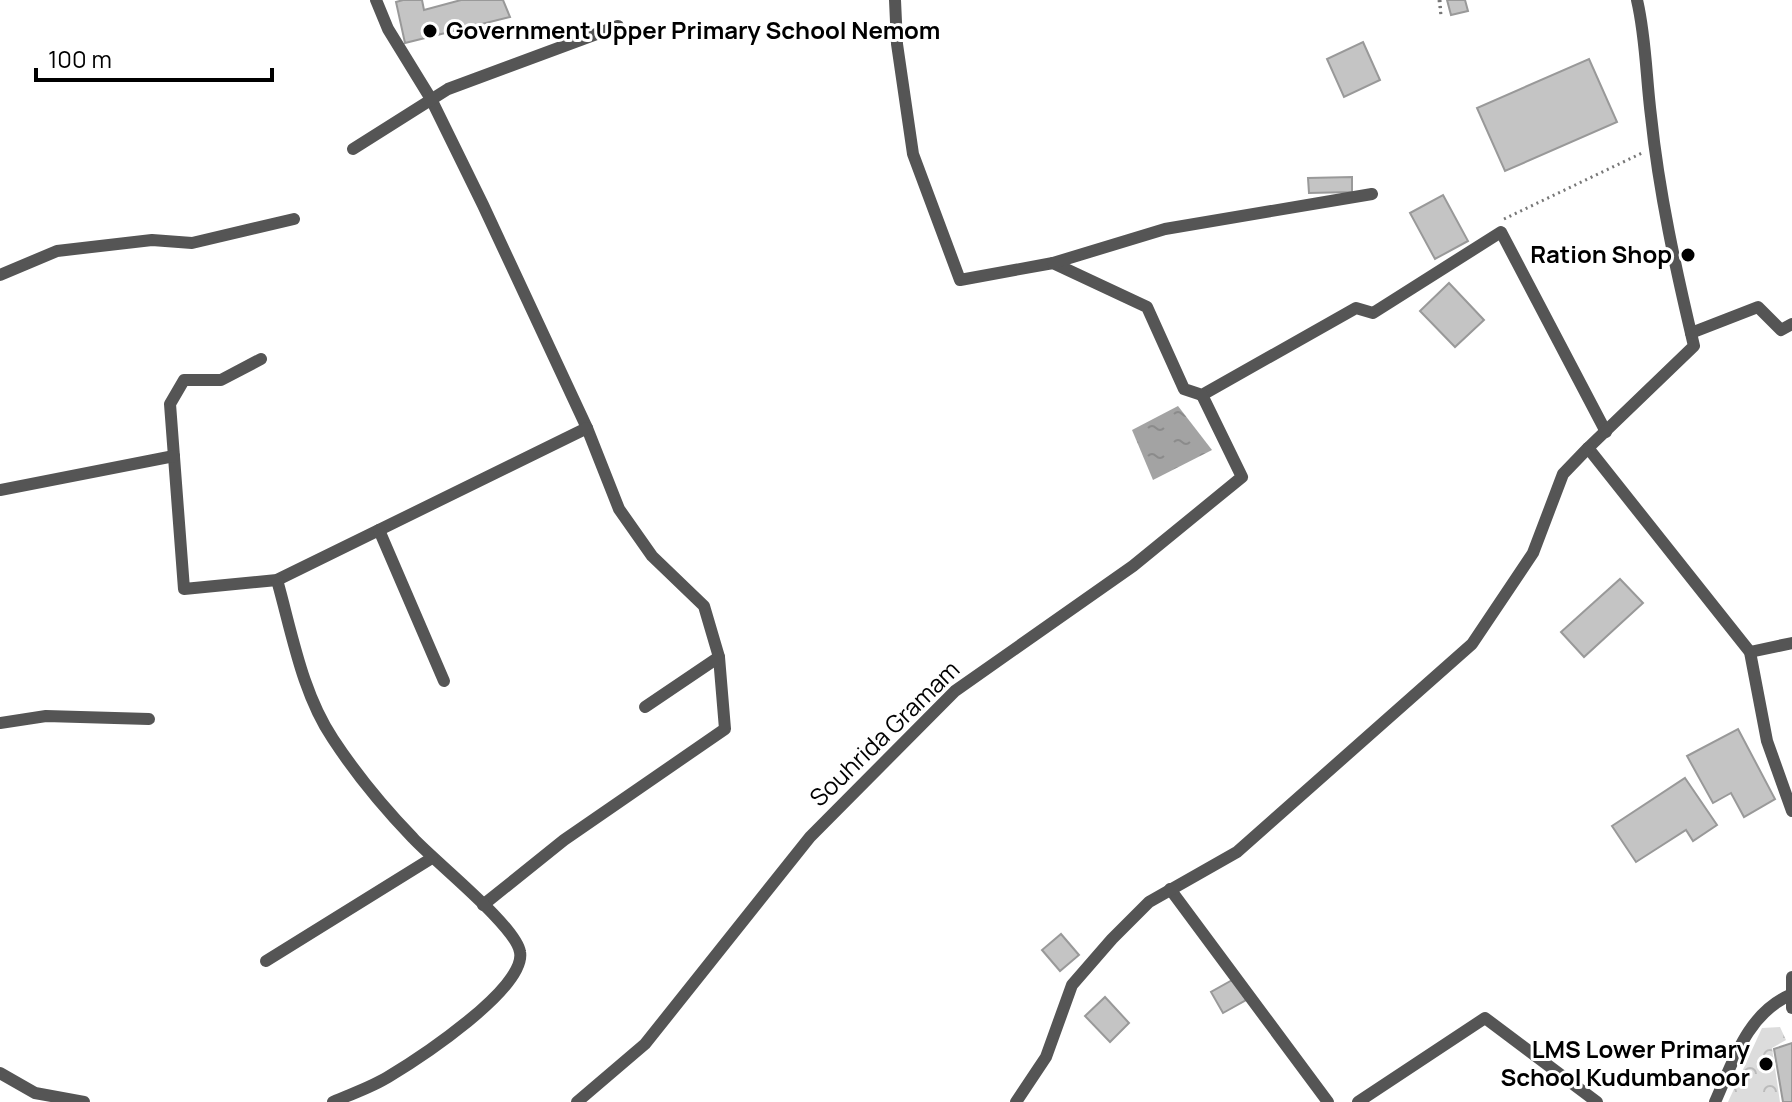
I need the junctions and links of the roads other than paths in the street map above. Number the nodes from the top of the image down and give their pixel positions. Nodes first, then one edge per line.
1 (376, 0) edge
2 (895, 0) edge
3 (1637, 0) edge
4 (618, 26) dead end
5 (431, 99) junction
6 (353, 149) dead end
7 (1372, 194) dead end
8 (294, 219) dead end
9 (1053, 263) junction
10 (0, 275) edge
11 (1792, 324) edge
12 (1691, 333) junction
13 (261, 359) dead end
14 (1202, 395) junction
15 (587, 428) junction
16 (1606, 432) junction
17 (1588, 448) junction
18 (174, 456) junction
19 (0, 490) edge
20 (379, 530) junction
21 (277, 580) junction
22 (1792, 643) edge
23 (1750, 652) junction
24 (719, 657) junction
25 (444, 681) dead end
26 (645, 707) dead end
27 (149, 719) dead end
28 (0, 723) edge
29 (1787, 776) edge
30 (1792, 811) edge
31 (432, 858) junction
32 (1170, 889) junction
33 (483, 905) junction
34 (266, 961) dead end
35 (1792, 977) edge
36 (1791, 1002) edge
37 (0, 1073) edge
38 (84, 1102) edge
39 (333, 1102) edge
40 (577, 1102) edge
41 (1016, 1102) edge
42 (1328, 1102) edge
43 (1358, 1102) edge
44 (1597, 1102) edge
45 (1715, 1102) edge

1 - 5 street
2 - 9 street
3 - 12 street
4 - 5 street
5 - 6 street
5 - 15 street
7 - 9 street
8 - 10 street
9 - 14 street
11 - 12 street
12 - 16 street
13 - 18 street
14 - 16 street
14 - 40 street, Souhrida Gramam
15 - 20 street
15 - 24 street
16 - 17 street
17 - 23 street
17 - 32 street
18 - 19 street
18 - 21 street
20 - 21 street
20 - 25 street
21 - 31 street
22 - 23 street
23 - 29 street
24 - 26 street
24 - 33 street
27 - 28 street
29 - 30 street
31 - 33 street
31 - 34 street
32 - 41 street
32 - 42 street
33 - 39 street
35 - 36 street
36 - 45 street
37 - 38 street
43 - 44 street

